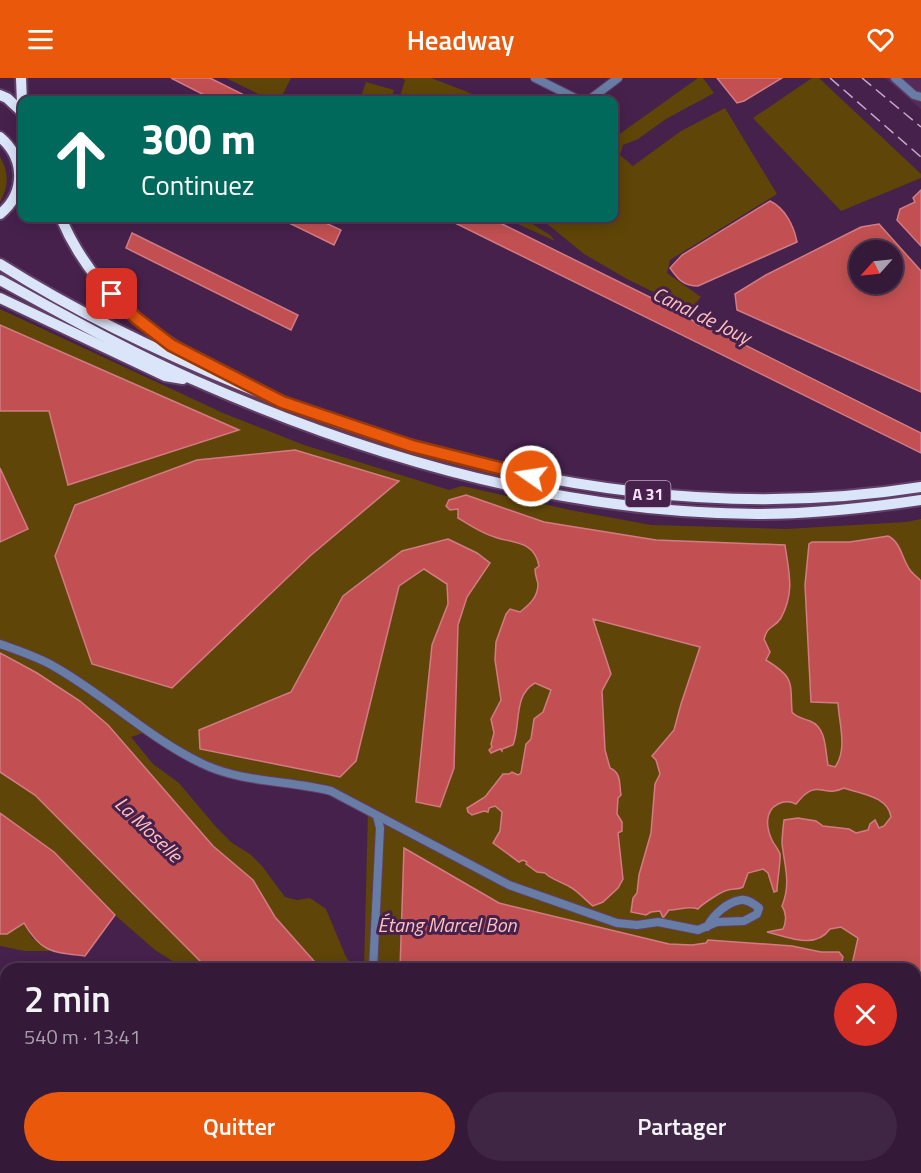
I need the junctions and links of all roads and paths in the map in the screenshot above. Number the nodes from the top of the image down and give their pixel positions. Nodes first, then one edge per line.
1 (21, 78) edge
2 (535, 78) edge
3 (618, 78) edge
4 (895, 78) edge
5 (0, 96) edge
6 (22, 96) edge
7 (571, 96) edge
8 (594, 96) edge
9 (921, 97) edge
10 (18, 105) edge
11 (0, 137) edge
12 (18, 165) edge
13 (18, 184) edge
14 (0, 214) edge
15 (63, 222) edge
16 (0, 264) edge
17 (0, 280) edge
18 (0, 298) edge
19 (193, 380) junction
20 (282, 402) junction
21 (921, 487) edge
22 (921, 500) edge
23 (0, 644) edge
24 (377, 816) junction
25 (706, 927) junction
26 (373, 963) edge

1 - 6 highway
2 - 7 street
3 - 8 street
4 - 9 street
5 - 10 highway
11 - 12 highway
13 - 14 highway
15 - 20 highway
16 - 20 highway, A 31
17 - 19 highway, A 31
18 - 19 highway
19 - 22 highway, A 31
20 - 21 highway, A 31
23 - 24 street
24 - 25 street
24 - 26 street
25 - 25 street

